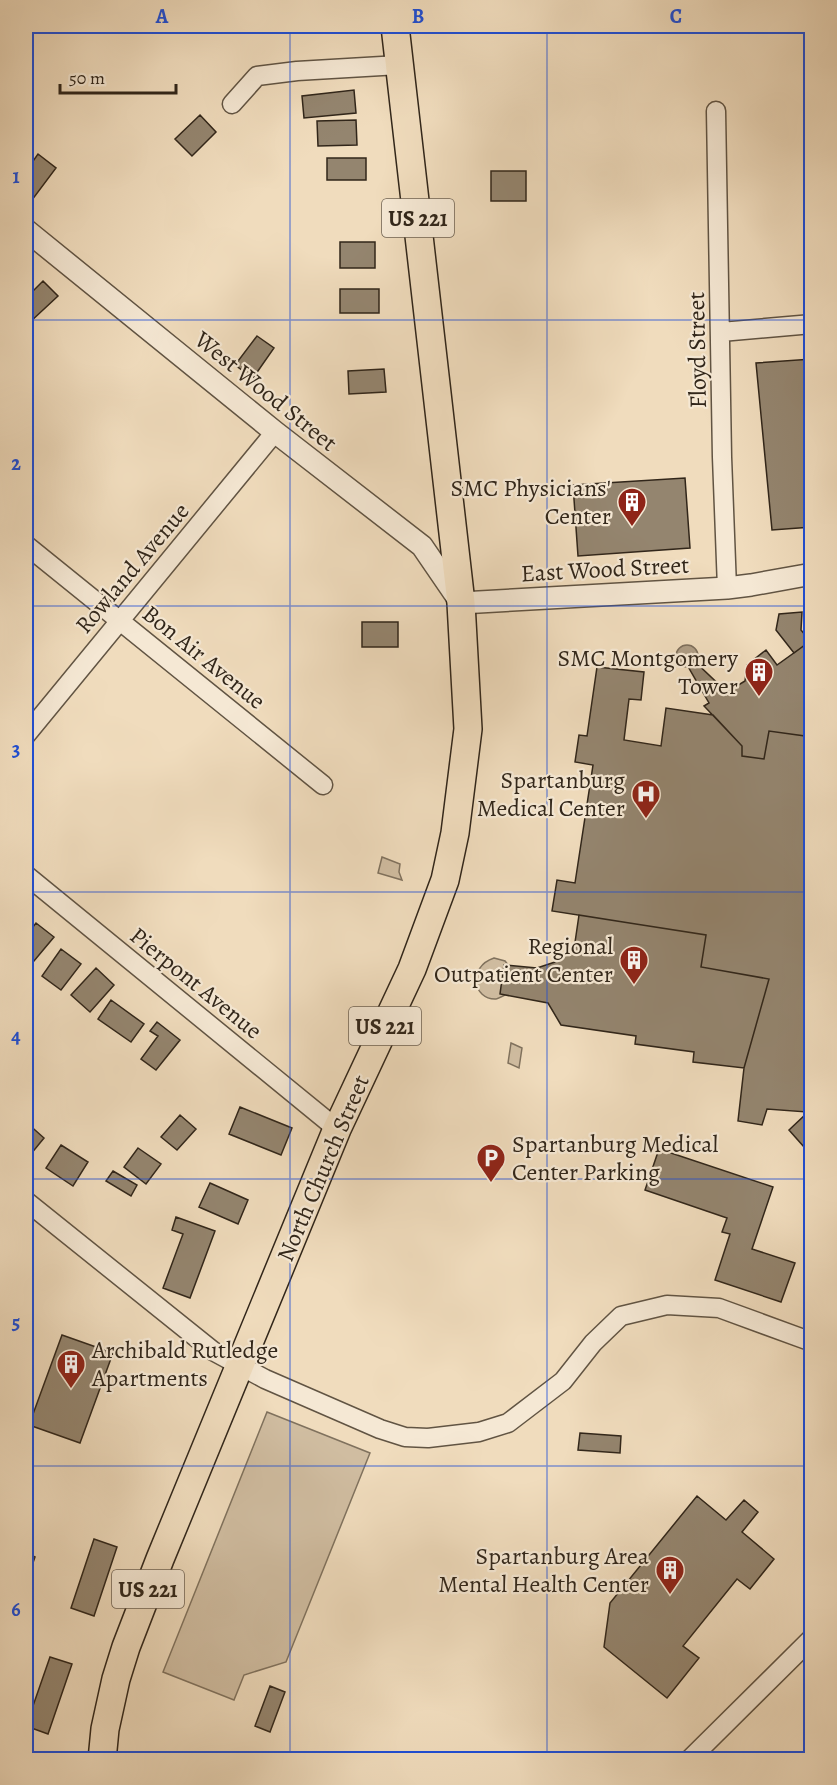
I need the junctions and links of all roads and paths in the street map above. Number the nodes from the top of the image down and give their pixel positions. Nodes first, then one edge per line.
1 (395, 26) edge
2 (399, 65) junction
3 (232, 104) dead end
4 (716, 111) dead end
5 (26, 230) edge
6 (812, 324) edge
7 (721, 332) junction
8 (275, 432) junction
9 (26, 545) edge
10 (812, 574) edge
11 (751, 585) junction
12 (727, 588) junction
13 (812, 588) edge
14 (461, 603) junction
15 (119, 620) junction
16 (26, 735) edge
17 (323, 785) dead end
18 (26, 875) edge
19 (337, 1129) junction
20 (26, 1201) edge
21 (805, 1340) edge
22 (240, 1366) junction
23 (812, 1638) edge
24 (102, 1760) edge
25 (689, 1760) edge

1 - 2 main road, North Church Street / US 221
2 - 3 street
2 - 14 main road, North Church Street / US 221
4 - 7 street, Floyd Street
5 - 8 street, West Wood Street
6 - 7 street
7 - 12 street, Floyd Street
8 - 14 street, West Wood Street
8 - 15 street, Rowland Avenue
9 - 15 street, Bon Air Avenue
10 - 11 street, East Wood Street
11 - 12 street, East Wood Street
11 - 13 street, East Wood Street
12 - 14 street, East Wood Street
14 - 19 main road, North Church Street / US 221
15 - 16 street, Rowland Avenue
15 - 17 street, Bon Air Avenue
18 - 19 street, Pierpont Avenue
19 - 22 main road, North Church Street / US 221
20 - 22 street
21 - 22 street
22 - 24 main road, North Church Street / US 221
23 - 25 street

